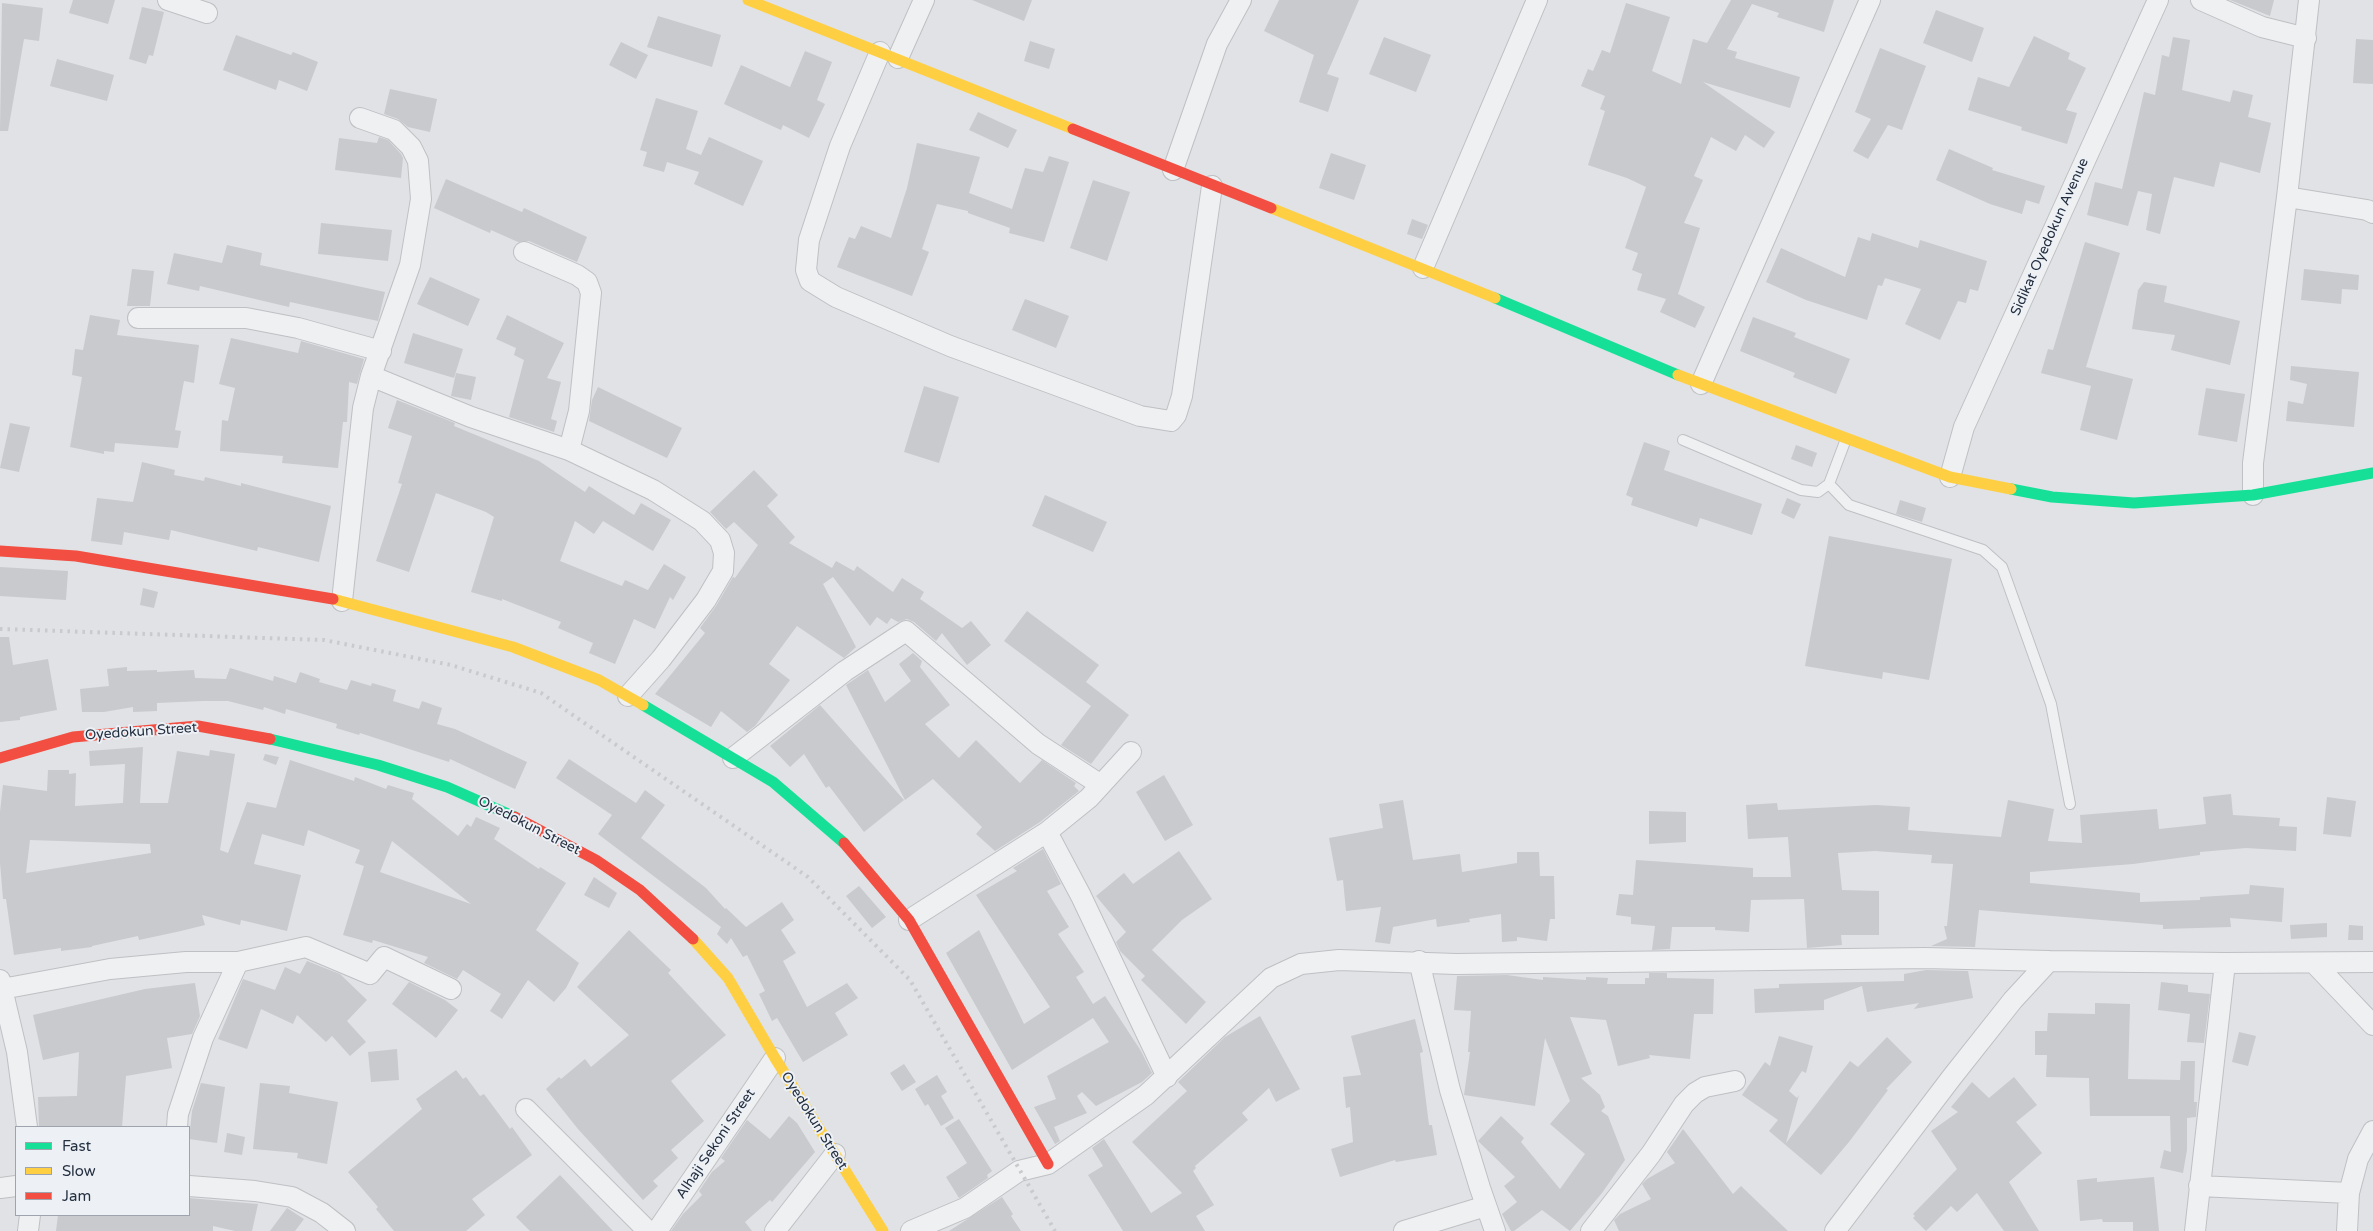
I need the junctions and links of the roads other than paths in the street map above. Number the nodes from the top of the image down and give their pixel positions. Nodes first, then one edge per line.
1 (168, 0) edge
2 (748, 0) edge
3 (924, 0) edge
4 (1241, 0) edge
5 (1537, 0) edge
6 (1870, 0) edge
7 (2158, 0) edge
8 (2201, 0) edge
9 (2309, 0) edge
10 (207, 13) dead end
11 (2306, 38) junction
12 (889, 55) junction
13 (360, 118) dead end
14 (1173, 170) junction
15 (1212, 186) junction
16 (2287, 197) junction
17 (2373, 213) edge
18 (524, 252) dead end
19 (1422, 268) junction
20 (138, 318) dead end
21 (381, 351) junction
22 (371, 376) junction
23 (1701, 384) junction
24 (1846, 438) junction
25 (1683, 440) dead end
26 (569, 450) junction
27 (2373, 473) edge
28 (1950, 477) junction
29 (1829, 484) junction
30 (2254, 495) junction
31 (0, 551) edge
32 (342, 601) junction
33 (628, 696) junction
34 (1130, 752) dead end
35 (0, 758) edge
36 (733, 758) junction
37 (1101, 784) junction
38 (2070, 804) dead end
39 (1047, 832) junction
40 (909, 920) junction
41 (1419, 961) junction
42 (2049, 961) junction
43 (238, 962) junction
44 (2373, 962) edge
45 (2314, 963) junction
46 (2225, 964) junction
47 (1, 984) edge
48 (451, 989) dead end
49 (2373, 1025) edge
50 (775, 1058) junction
51 (1167, 1076) junction
52 (1735, 1082) dead end
53 (526, 1109) dead end
54 (27, 1126) edge
55 (177, 1126) edge
56 (2373, 1131) edge
57 (835, 1154) junction
58 (1048, 1164) junction
59 (15, 1186) edge
60 (190, 1186) edge
61 (2199, 1186) junction
62 (0, 1188) edge
63 (2349, 1193) junction
64 (1486, 1206) junction
65 (30, 1216) edge
66 (28, 1231) edge
67 (345, 1231) edge
68 (648, 1231) edge
69 (657, 1231) edge
70 (776, 1231) edge
71 (883, 1231) edge
72 (910, 1231) edge
73 (1404, 1231) edge
74 (1495, 1231) edge
75 (1591, 1231) edge
76 (1835, 1231) edge
77 (2194, 1231) edge
78 (2347, 1231) edge

1 - 10 street
2 - 12 street
3 - 12 street
4 - 14 street
5 - 19 street
6 - 23 street
7 - 28 street, Sidikat Oyedokun Avenue
8 - 11 street
9 - 11 street
11 - 16 street
12 - 14 street
12 - 15 street
13 - 21 street
14 - 15 street
15 - 19 street
16 - 17 street
16 - 30 street
18 - 26 street
19 - 23 street
20 - 21 street
21 - 22 street
22 - 26 street
22 - 32 street
23 - 24 street
24 - 28 street
24 - 29 lane
25 - 29 lane
26 - 33 street
27 - 30 street
28 - 30 street
29 - 38 lane
31 - 32 street
32 - 33 street
33 - 36 street
34 - 37 street
35 - 50 street, Oyedokun Street
36 - 37 street
36 - 40 street
37 - 39 street
39 - 40 street
39 - 51 street
40 - 58 street
41 - 42 street
41 - 51 street
41 - 64 street
42 - 46 street
42 - 76 street
43 - 47 street
43 - 48 street
43 - 55 street
44 - 45 street
45 - 46 street
45 - 49 street
46 - 61 street
47 - 54 street
50 - 57 street, Oyedokun Street
50 - 69 street, Alhaji Sekoni Street
51 - 58 street
52 - 75 street
53 - 68 street
56 - 63 street
57 - 70 street
57 - 71 street, Oyedokun Street
58 - 72 street
59 - 62 street
60 - 67 street
61 - 63 street
61 - 77 street
63 - 78 street
64 - 73 street
64 - 74 street
65 - 66 street

